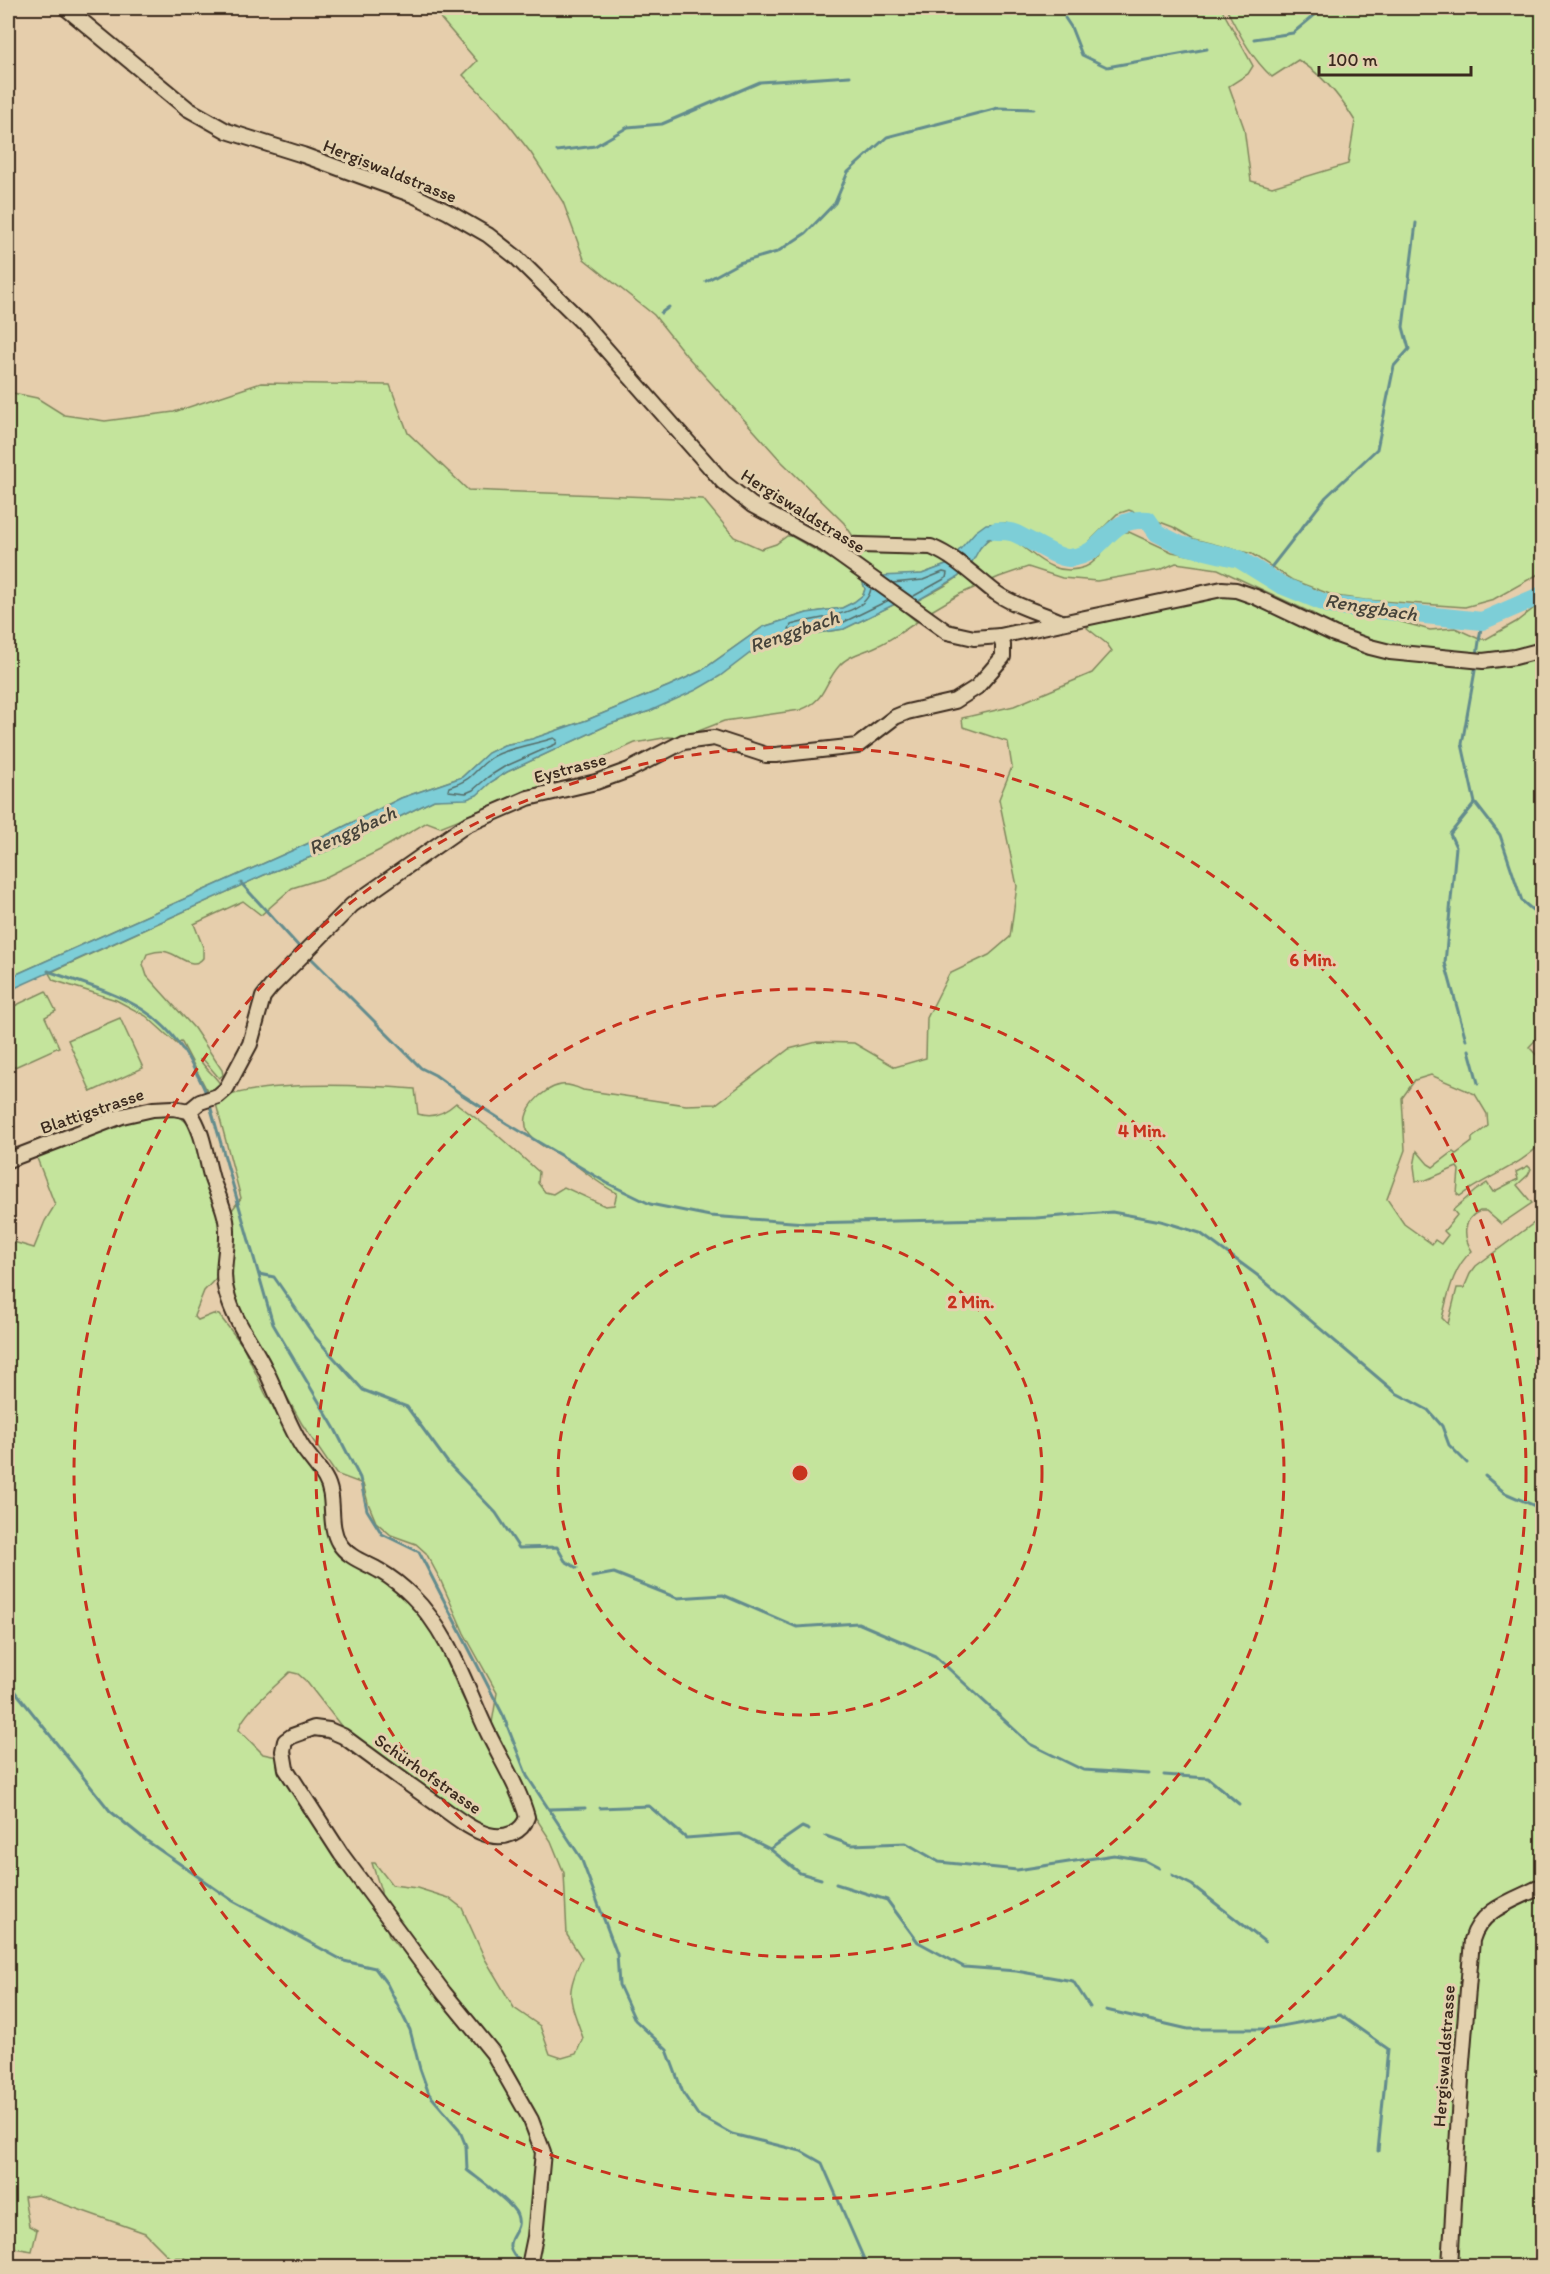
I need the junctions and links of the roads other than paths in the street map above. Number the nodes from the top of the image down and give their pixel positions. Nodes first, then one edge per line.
1 (66, 8) edge
2 (824, 544) junction
3 (1061, 622) junction
4 (1000, 636) junction
5 (1542, 650) edge
6 (195, 1106) junction
7 (8, 1160) edge
8 (1542, 1886) edge
9 (171, 2266) edge
10 (181, 2266) edge
11 (529, 2266) edge
12 (1450, 2266) edge

1 - 2 street, Hergiswaldstrasse
2 - 3 street
2 - 4 street, Hergiswaldstrasse
3 - 4 street, Hergiswaldstrasse
3 - 5 street, Hergiswaldstrasse
4 - 6 street, Eystrasse
6 - 7 street, Blattigstrasse
6 - 11 street, Schürhofstrasse
8 - 12 street, Hergiswaldstrasse
9 - 10 street

